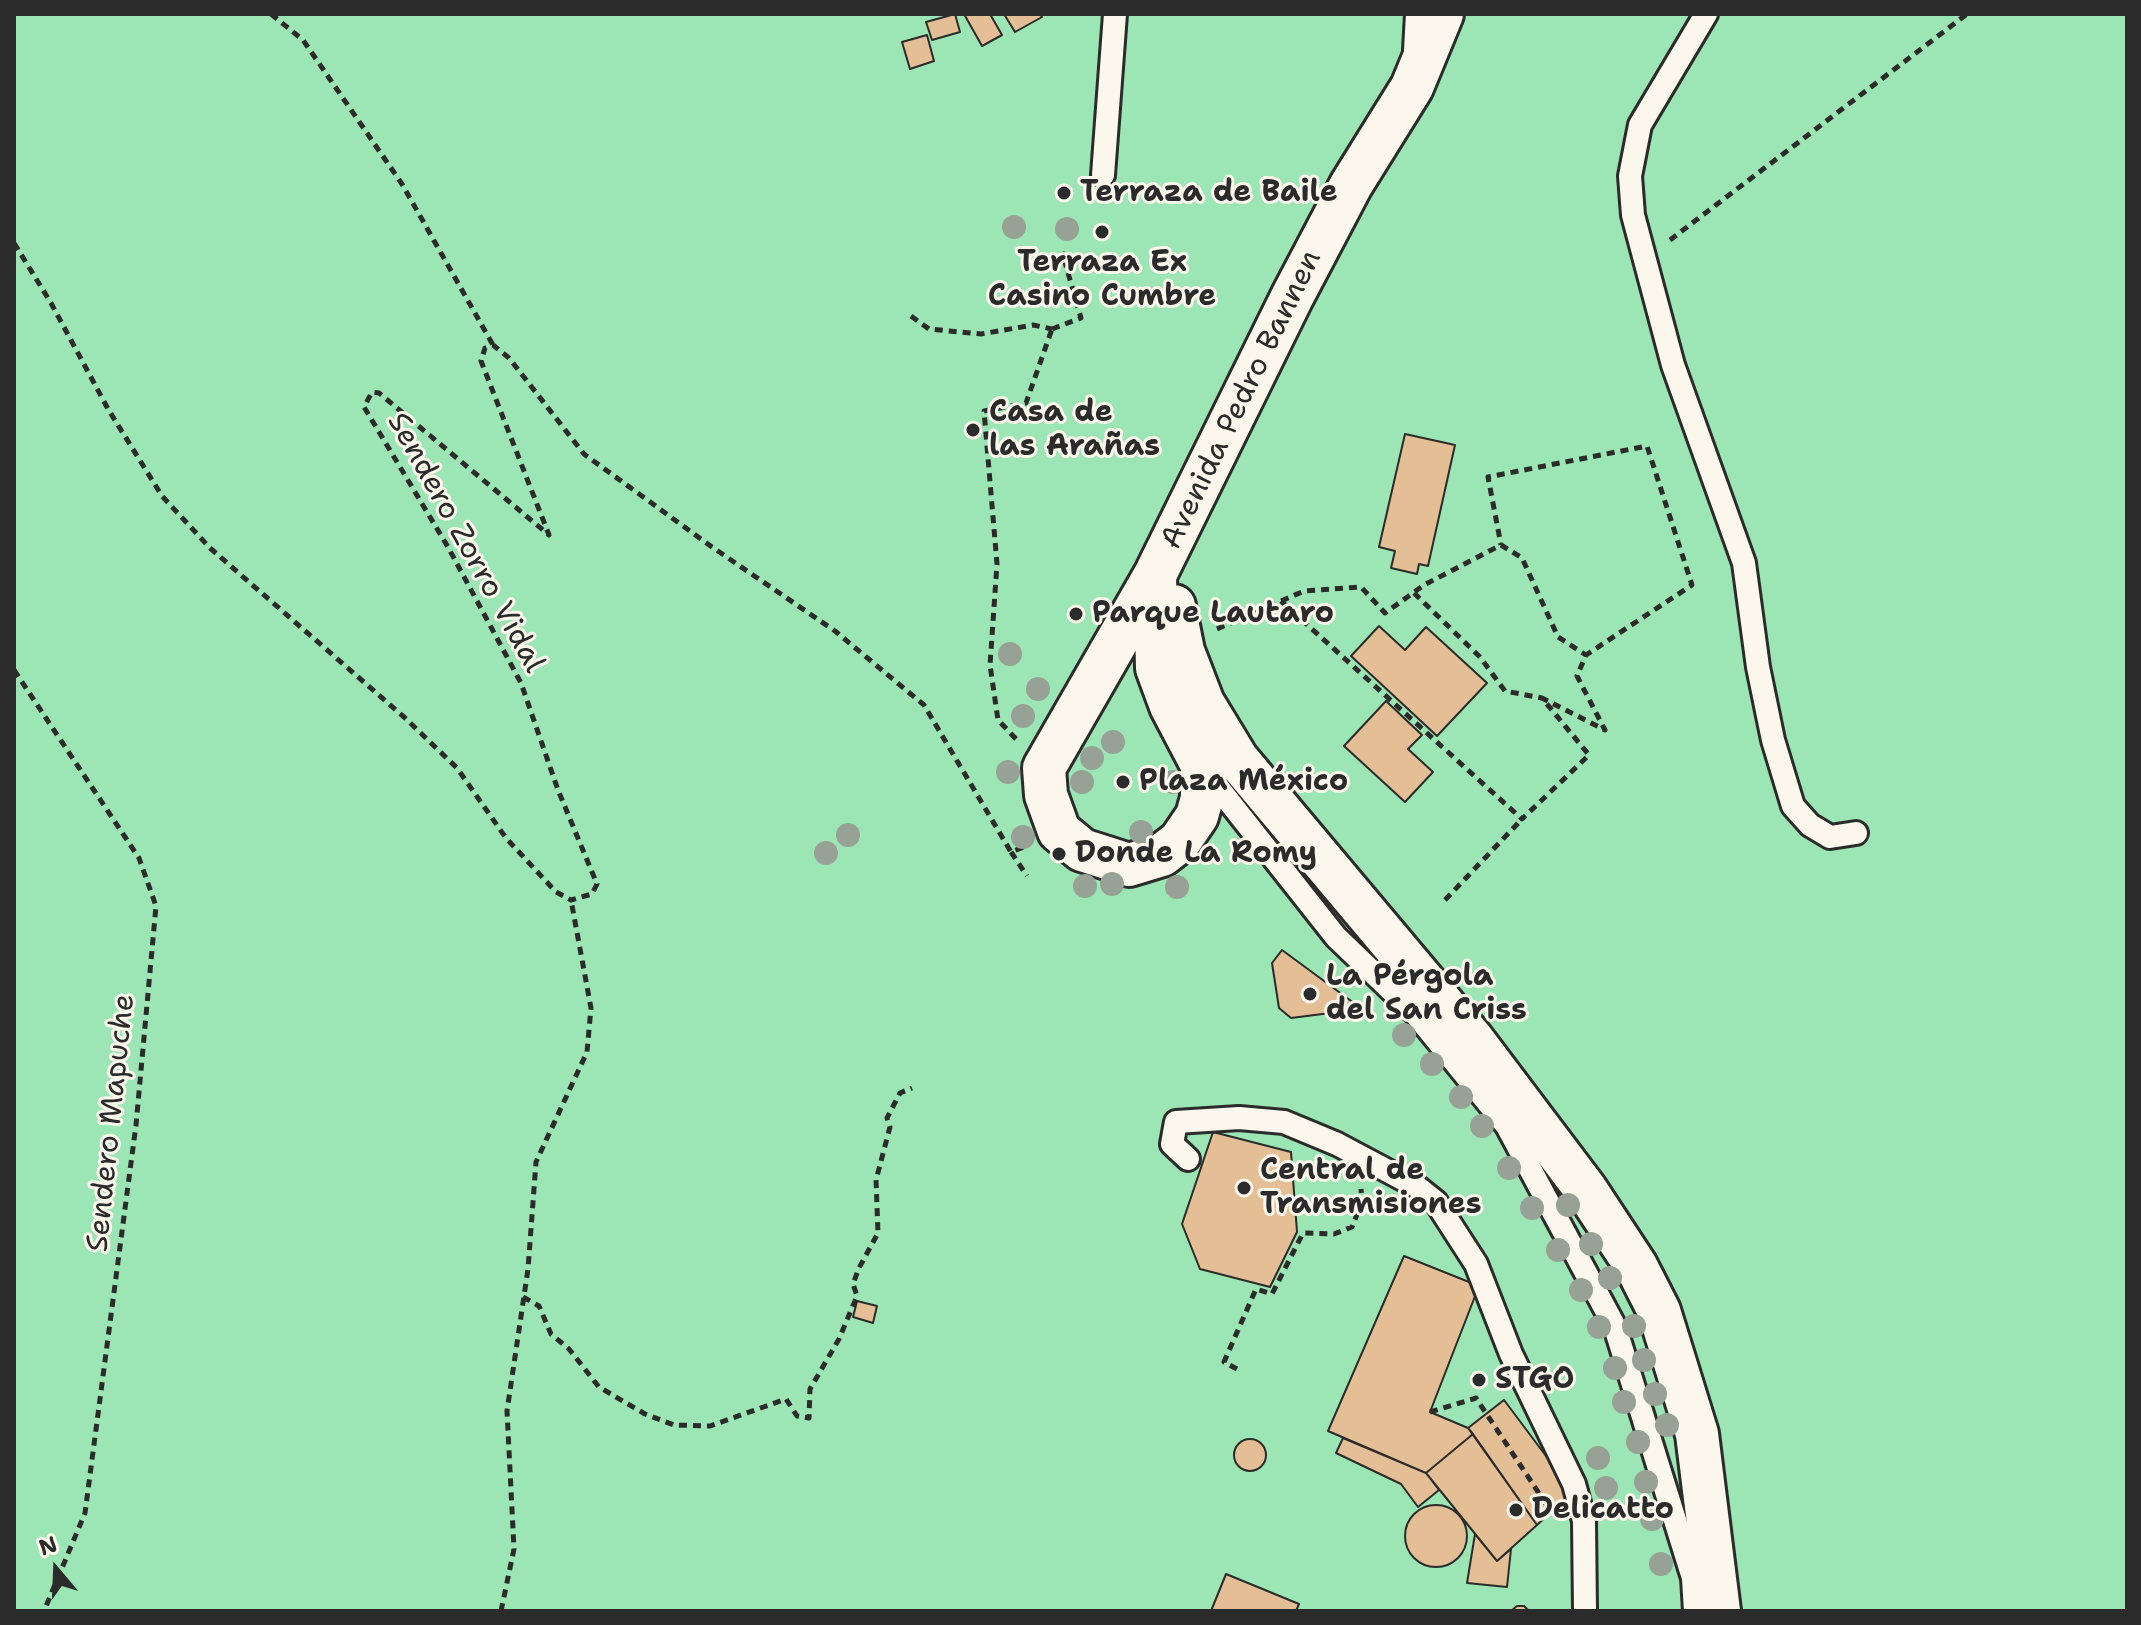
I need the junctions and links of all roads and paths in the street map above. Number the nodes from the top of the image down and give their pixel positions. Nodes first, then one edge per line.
1 (271, 14) edge
2 (1115, 14) edge
3 (1417, 14) edge
4 (1442, 14) edge
5 (1706, 14) edge
6 (1967, 14) edge
7 (1412, 87) junction
8 (1103, 175) dead end
9 (14, 243) edge
10 (1062, 252) dead end
11 (1643, 259) junction
12 (911, 316) dead end
13 (1052, 329) junction
14 (493, 345) junction
15 (1501, 545) junction
16 (1166, 574) junction
17 (1414, 593) junction
18 (1281, 601) junction
19 (1220, 628) dead end
20 (1586, 655) junction
21 (14, 670) edge
22 (1542, 698) junction
23 (1085, 699) junction
24 (1171, 706) junction
25 (1202, 765) junction
26 (1044, 768) junction
27 (1522, 819) junction
28 (1059, 831) junction
29 (1856, 833) dead end
30 (1011, 852) junction
31 (1027, 876) dead end
32 (571, 900) junction
33 (1445, 900) dead end
34 (912, 1088) dead end
35 (1188, 1159) dead end
36 (1353, 1183) dead end
37 (523, 1297) junction
38 (1237, 1369) dead end
39 (1430, 1412) dead end
40 (1555, 1518) dead end
41 (44, 1611) edge
42 (501, 1611) edge
43 (1585, 1611) edge
44 (1695, 1611) edge
45 (1719, 1611) edge

1 - 14 path
2 - 8 lane
3 - 7 lane
4 - 7 street, Avenida Pedro Bannen
5 - 11 lane
6 - 11 path
7 - 16 street, Avenida Pedro Bannen
9 - 32 path
10 - 13 path
11 - 29 lane
12 - 13 path
13 - 26 path
14 - 30 path
14 - 32 path, Sendero Zorro Vidal
15 - 17 path
15 - 20 path
15 - 20 path
16 - 23 street, Avenida Pedro Bannen
16 - 24 street, Avenida Pedro Bannen
16 - 45 street
17 - 18 path
17 - 22 path
18 - 19 path
18 - 27 path
20 - 22 path
21 - 41 path, Sendero Mapuche
22 - 27 path
23 - 24 street
23 - 26 street, Avenida Pedro Bannen
24 - 25 street, Avenida Pedro Bannen
25 - 28 street
25 - 44 lane
26 - 28 street
27 - 33 path
28 - 30 path
30 - 31 path
32 - 37 path
34 - 37 path
35 - 43 lane
36 - 38 path
37 - 42 path
39 - 40 path

